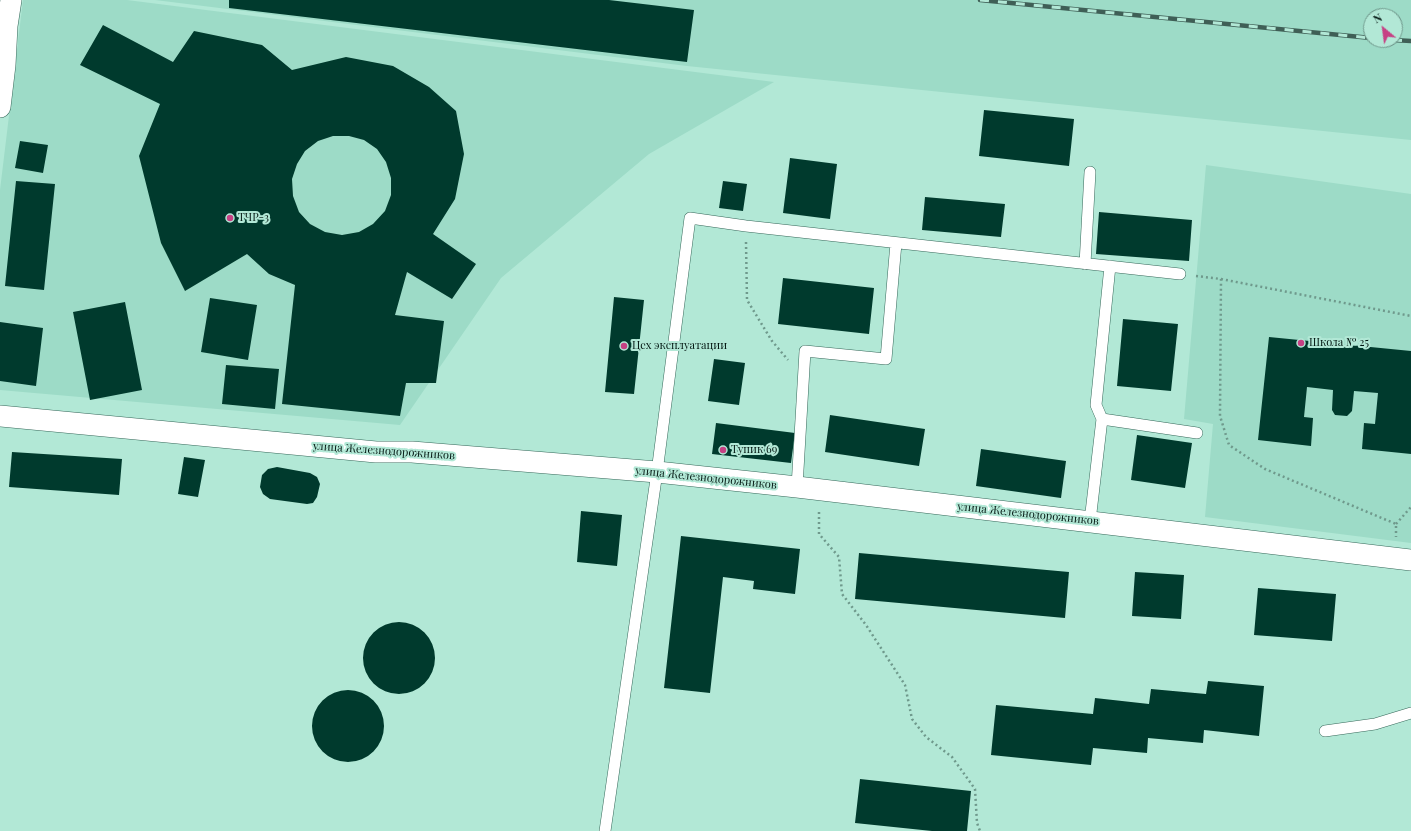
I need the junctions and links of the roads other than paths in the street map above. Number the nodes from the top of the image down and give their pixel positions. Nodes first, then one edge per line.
1 (11, 0) edge
2 (0, 107) edge
3 (1090, 172) dead end
4 (896, 243) junction
5 (1085, 264) junction
6 (1110, 266) junction
7 (1180, 274) road end
8 (0, 416) edge
9 (1102, 419) junction
10 (1197, 433) dead end
11 (657, 472) junction
12 (798, 487) junction
13 (1090, 521) junction
14 (1402, 559) edge
15 (1411, 713) edge
16 (1325, 731) dead end
17 (605, 831) edge

1 - 2 street
3 - 5 lane
4 - 5 lane
4 - 11 lane
4 - 12 lane
5 - 6 lane
6 - 7 lane
6 - 9 lane
8 - 11 street, улица Железнодорожников
9 - 10 lane
9 - 13 lane
11 - 12 street, улица Железнодорожников
11 - 17 lane
12 - 13 street, улица Железнодорожников
13 - 14 street, улица Железнодорожников
15 - 16 lane

